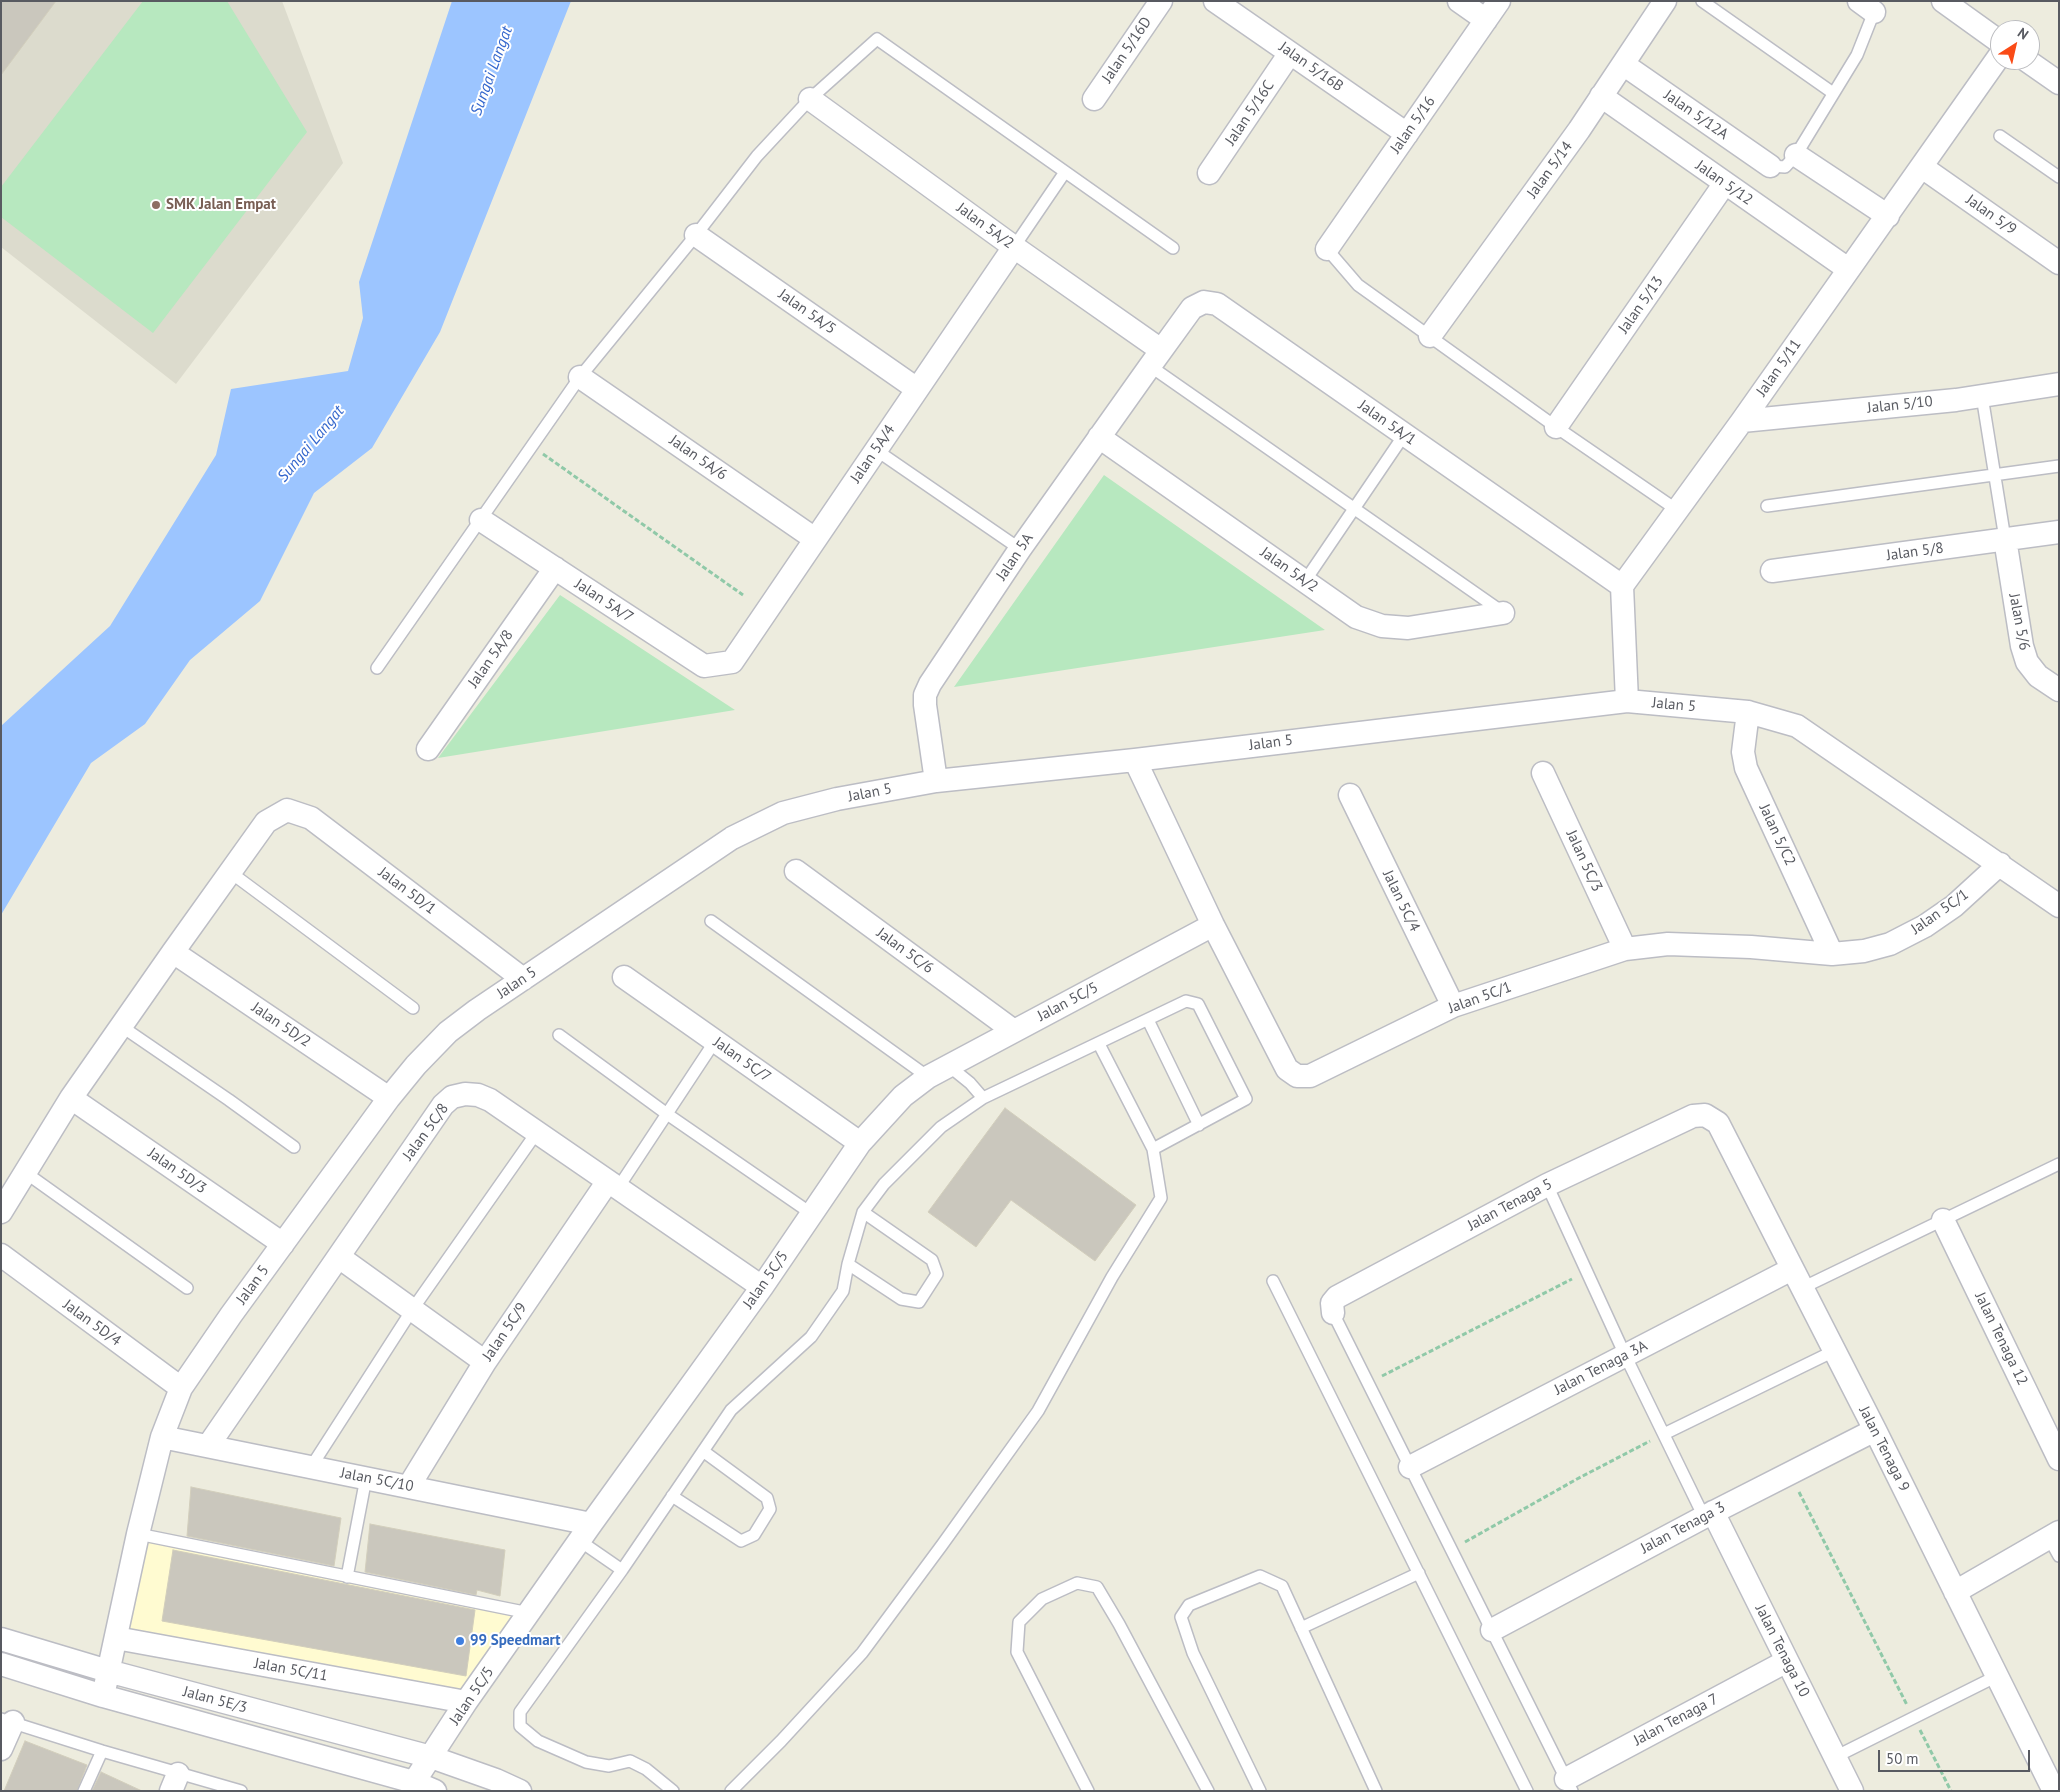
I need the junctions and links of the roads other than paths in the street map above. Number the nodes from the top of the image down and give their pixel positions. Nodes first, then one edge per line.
1 (1161, 1) edge
2 (1215, 1) edge
3 (1459, 1) edge
4 (1499, 1) edge
5 (1665, 1) edge
6 (1702, 1) edge
7 (1943, 1) edge
8 (1866, 7) edge
9 (1486, 20) junction
10 (1990, 35) edge
11 (1290, 53) junction
12 (1623, 64) junction
13 (1990, 69) edge
14 (2040, 70) edge
15 (2059, 83) edge
16 (1833, 93) junction
17 (1601, 96) junction
18 (810, 99) junction
19 (1094, 99) dead end
20 (1407, 134) junction
21 (2000, 136) dead end
22 (1796, 155) junction
23 (1770, 166) joint
24 (1922, 167) junction
25 (1066, 172) junction
26 (1209, 173) dead end
27 (2059, 177) edge
28 (1725, 183) junction
29 (1888, 216) junction
30 (696, 235) junction
31 (1014, 247) junction
32 (1173, 248) dead end
33 (1327, 249) joint
34 (2059, 263) edge
35 (1848, 269) junction
36 (1430, 336) junction
37 (1156, 358) junction
38 (580, 377) junction
39 (2059, 384) edge
40 (917, 389) junction
41 (1982, 396) junction
42 (1742, 421) junction
43 (1556, 427) junction
44 (1404, 435) junction
45 (1099, 437) junction
46 (876, 450) junction
47 (2059, 466) edge
48 (1995, 474) junction
49 (1767, 506) dead end
50 (1354, 508) junction
51 (1678, 510) junction
52 (481, 520) junction
53 (2059, 532) edge
54 (815, 539) junction
55 (2005, 539) junction
56 (1020, 549) junction
57 (555, 568) junction
58 (1772, 571) dead end
59 (1305, 581) junction
60 (1622, 586) junction
61 (1503, 613) joint
62 (732, 662) joint
63 (377, 668) dead end
64 (2059, 690) edge
65 (1627, 700) junction
66 (1748, 712) junction
67 (428, 749) dead end
68 (1135, 760) junction
69 (1543, 773) dead end
70 (936, 781) junction
71 (1350, 795) dead end
72 (2000, 864) junction
73 (796, 871) dead end
74 (230, 872) junction
75 (2059, 906) edge
76 (711, 921) dead end
77 (1213, 925) junction
78 (1625, 949) junction
79 (173, 952) junction
80 (1832, 954) junction
81 (624, 977) dead end
82 (524, 979) junction
83 (1453, 1006) junction
84 (413, 1008) dead end
85 (1148, 1020) junction
86 (121, 1026) junction
87 (1014, 1031) junction
88 (559, 1035) dead end
89 (715, 1041) junction
90 (1099, 1044) junction
91 (956, 1063) junction
92 (928, 1077) junction
93 (71, 1098) junction
94 (389, 1098) junction
95 (983, 1098) junction
96 (667, 1114) junction
97 (1705, 1115) joint
98 (1199, 1124) junction
99 (537, 1132) junction
100 (860, 1143) junction
101 (294, 1147) dead end
102 (1153, 1149) junction
103 (2059, 1164) edge
104 (26, 1173) junction
105 (613, 1185) junction
106 (1546, 1185) junction
107 (1, 1212) edge
108 (863, 1212) junction
109 (812, 1214) junction
110 (1943, 1220) junction
111 (282, 1244) junction
112 (3, 1256) edge
113 (339, 1257) junction
114 (848, 1264) junction
115 (1797, 1278) junction
116 (1273, 1281) dead end
117 (187, 1288) dead end
118 (762, 1288) junction
119 (412, 1310) junction
120 (1333, 1313) joint
121 (1834, 1352) junction
122 (1625, 1355) junction
123 (485, 1362) junction
124 (181, 1388) junction
125 (1875, 1430) junction
126 (1664, 1434) junction
127 (162, 1437) junction
128 (208, 1446) junction
129 (703, 1451) junction
130 (2059, 1459) edge
131 (1410, 1466) junction
132 (311, 1467) junction
133 (366, 1478) junction
134 (409, 1486) junction
135 (672, 1496) junction
136 (1708, 1514) junction
137 (585, 1532) junction
138 (138, 1534) junction
139 (2056, 1542) edge
140 (622, 1570) junction
141 (1419, 1573) junction
142 (348, 1576) junction
143 (1955, 1592) junction
144 (529, 1613) junction
145 (1301, 1628) junction
146 (1492, 1630) junction
147 (116, 1638) junction
148 (1, 1639) edge
149 (1787, 1661) junction
150 (1, 1664) edge
151 (108, 1671) junction
152 (1997, 1676) junction
153 (103, 1696) junction
154 (466, 1702) junction
155 (7, 1720) edge
156 (1, 1749) edge
157 (102, 1751) junction
158 (1835, 1756) junction
159 (431, 1757) junction
160 (174, 1782) edge
161 (414, 1782) junction
162 (1569, 1785) edge
163 (84, 1791) edge
164 (241, 1791) edge
165 (435, 1791) edge
166 (520, 1791) edge
167 (673, 1791) edge
168 (730, 1791) edge
169 (1088, 1791) edge
170 (1208, 1791) edge
171 (1260, 1791) edge
172 (1376, 1791) edge
173 (1527, 1791) edge
174 (1852, 1791) edge
175 (2054, 1791) edge

1 - 19 street, Jalan 5/16D
2 - 11 street, Jalan 5/16B
3 - 9 street
4 - 9 street, Jalan 5/16
5 - 12 street, Jalan 5/14
6 - 16 lane
7 - 10 street
8 - 16 lane
9 - 20 street, Jalan 5/16
11 - 20 street, Jalan 5/16B
11 - 26 street, Jalan 5/16C
12 - 17 street, Jalan 5/14
12 - 23 street, Jalan 5/12A
13 - 24 street, Jalan 5/11
14 - 15 street
16 - 22 lane
17 - 28 street, Jalan 5/12
17 - 36 street, Jalan 5/14
18 - 25 lane
18 - 30 lane
18 - 31 street, Jalan 5A/2
20 - 33 street, Jalan 5/16
21 - 27 lane
22 - 23 lane
22 - 29 street
24 - 29 street, Jalan 5/11
24 - 34 street, Jalan 5/9
25 - 31 lane
25 - 32 lane
28 - 35 street, Jalan 5/12
28 - 43 street, Jalan 5/13
29 - 35 street, Jalan 5/11
30 - 38 lane
30 - 40 street, Jalan 5A/5
31 - 37 street, Jalan 5A/2
31 - 40 street, Jalan 5A/4
33 - 36 lane
35 - 42 street, Jalan 5/11
36 - 43 lane
37 - 44 street, Jalan 5A/1
37 - 45 street, Jalan 5A
37 - 50 lane
38 - 52 lane
38 - 54 street, Jalan 5A/6
39 - 41 street, Jalan 5/10
40 - 46 street, Jalan 5A/4
41 - 42 street, Jalan 5/10
41 - 48 lane
42 - 51 street, Jalan 5/11
43 - 51 lane
44 - 50 lane
44 - 60 street, Jalan 5A/1
45 - 56 street, Jalan 5A
45 - 59 street, Jalan 5A/2
46 - 54 street, Jalan 5A/4
46 - 56 lane
47 - 48 lane
48 - 49 lane
48 - 55 lane
50 - 59 lane
50 - 61 lane
51 - 60 street, Jalan 5/11
52 - 57 street, Jalan 5A/7
52 - 63 lane
53 - 55 street, Jalan 5/8
54 - 62 street, Jalan 5A/4
55 - 58 street, Jalan 5/8
55 - 64 street, Jalan 5/6
56 - 70 street, Jalan 5A
57 - 62 street, Jalan 5A/7
57 - 67 street, Jalan 5A/8
59 - 61 street, Jalan 5A/2
60 - 65 street
65 - 66 street, Jalan 5
65 - 68 street, Jalan 5
66 - 72 street, Jalan 5
66 - 80 street, Jalan 5/C2
68 - 70 street, Jalan 5
68 - 77 street, Jalan 5C/1
69 - 78 street, Jalan 5C/3
70 - 82 street, Jalan 5
71 - 83 street, Jalan 5C/4
72 - 75 street, Jalan 5
72 - 80 street, Jalan 5C/1
73 - 87 street, Jalan 5C/6
74 - 79 street
74 - 82 street, Jalan 5D/1
74 - 84 lane
76 - 92 lane
77 - 83 street, Jalan 5C/1
77 - 87 street, Jalan 5C/5
78 - 80 street, Jalan 5C/1
78 - 83 street, Jalan 5C/1
79 - 86 street
79 - 94 street, Jalan 5D/2
81 - 89 street, Jalan 5C/7
82 - 94 street, Jalan 5
85 - 90 lane
85 - 98 lane
85 - 98 lane
86 - 93 street
86 - 101 lane
87 - 91 street, Jalan 5C/5
88 - 96 lane
89 - 96 lane
89 - 100 street, Jalan 5C/7
90 - 95 lane
90 - 102 lane
91 - 92 street, Jalan 5C/5
91 - 95 lane
92 - 100 street, Jalan 5C/5
93 - 104 street
93 - 111 street, Jalan 5D/3
94 - 111 street, Jalan 5
95 - 108 lane
96 - 105 lane
96 - 109 lane
97 - 106 street, Jalan Tenaga 5
97 - 115 street, Jalan Tenaga 9
98 - 102 lane
99 - 105 street, Jalan 5C/8
99 - 113 street, Jalan 5C/8
99 - 119 lane
100 - 109 street, Jalan 5C/5
102 - 168 lane
103 - 110 lane
104 - 107 street
104 - 117 lane
105 - 118 street, Jalan 5C/8
105 - 123 street, Jalan 5C/9
106 - 120 street, Jalan Tenaga 5
106 - 122 lane
108 - 114 lane
108 - 114 lane
109 - 118 street, Jalan 5C/5
110 - 115 lane
110 - 130 street, Jalan Tenaga 12
111 - 124 street, Jalan 5
112 - 124 street, Jalan 5D/4
113 - 119 street
113 - 128 street, Jalan 5C/8
114 - 129 lane
115 - 121 street, Jalan Tenaga 9
115 - 122 street, Jalan Tenaga 3A
116 - 141 lane
118 - 137 street, Jalan 5C/5
119 - 123 street
119 - 132 lane
120 - 131 lane
121 - 125 street, Jalan Tenaga 9
121 - 126 lane
122 - 126 lane
122 - 131 street, Jalan Tenaga 3A
123 - 134 street, Jalan 5C/9
124 - 127 street, Jalan 5
125 - 136 street, Jalan Tenaga 3
125 - 143 street, Jalan Tenaga 9
126 - 136 lane
127 - 128 street, Jalan 5C/10
127 - 138 street, Jalan 5
128 - 132 street, Jalan 5C/10
129 - 135 lane
129 - 135 lane
131 - 146 lane
132 - 133 street, Jalan 5C/10
133 - 134 street, Jalan 5C/10
133 - 142 lane
134 - 137 street, Jalan 5C/10
135 - 140 lane
136 - 146 street, Jalan Tenaga 3
136 - 149 street, Jalan Tenaga 10
137 - 140 lane
137 - 144 street, Jalan 5C/5
138 - 142 lane
138 - 147 street, Jalan 5
139 - 143 street
140 - 167 lane
141 - 145 lane
141 - 173 lane
142 - 144 lane
143 - 152 street, Jalan Tenaga 9
144 - 154 street, Jalan 5C/5
145 - 171 lane
145 - 172 lane
146 - 162 lane
147 - 151 street, Jalan 5
147 - 154 street, Jalan 5C/11
148 - 151 street, Jalan 5E/3
149 - 158 street, Jalan Tenaga 10
149 - 162 street, Jalan Tenaga 7
150 - 153 street, Jalan 5E/3
151 - 153 street, Jalan 5
151 - 159 street, Jalan 5E/3
152 - 158 lane
152 - 175 street, Jalan Tenaga 9
153 - 161 street, Jalan 5E/3
154 - 159 street, Jalan 5C/5
155 - 156 street
155 - 157 lane
157 - 160 lane
157 - 163 lane
158 - 174 street, Jalan Tenaga 10
159 - 161 street
159 - 166 street, Jalan 5E/3
160 - 164 lane
161 - 165 street, Jalan 5E/3
169 - 170 lane

